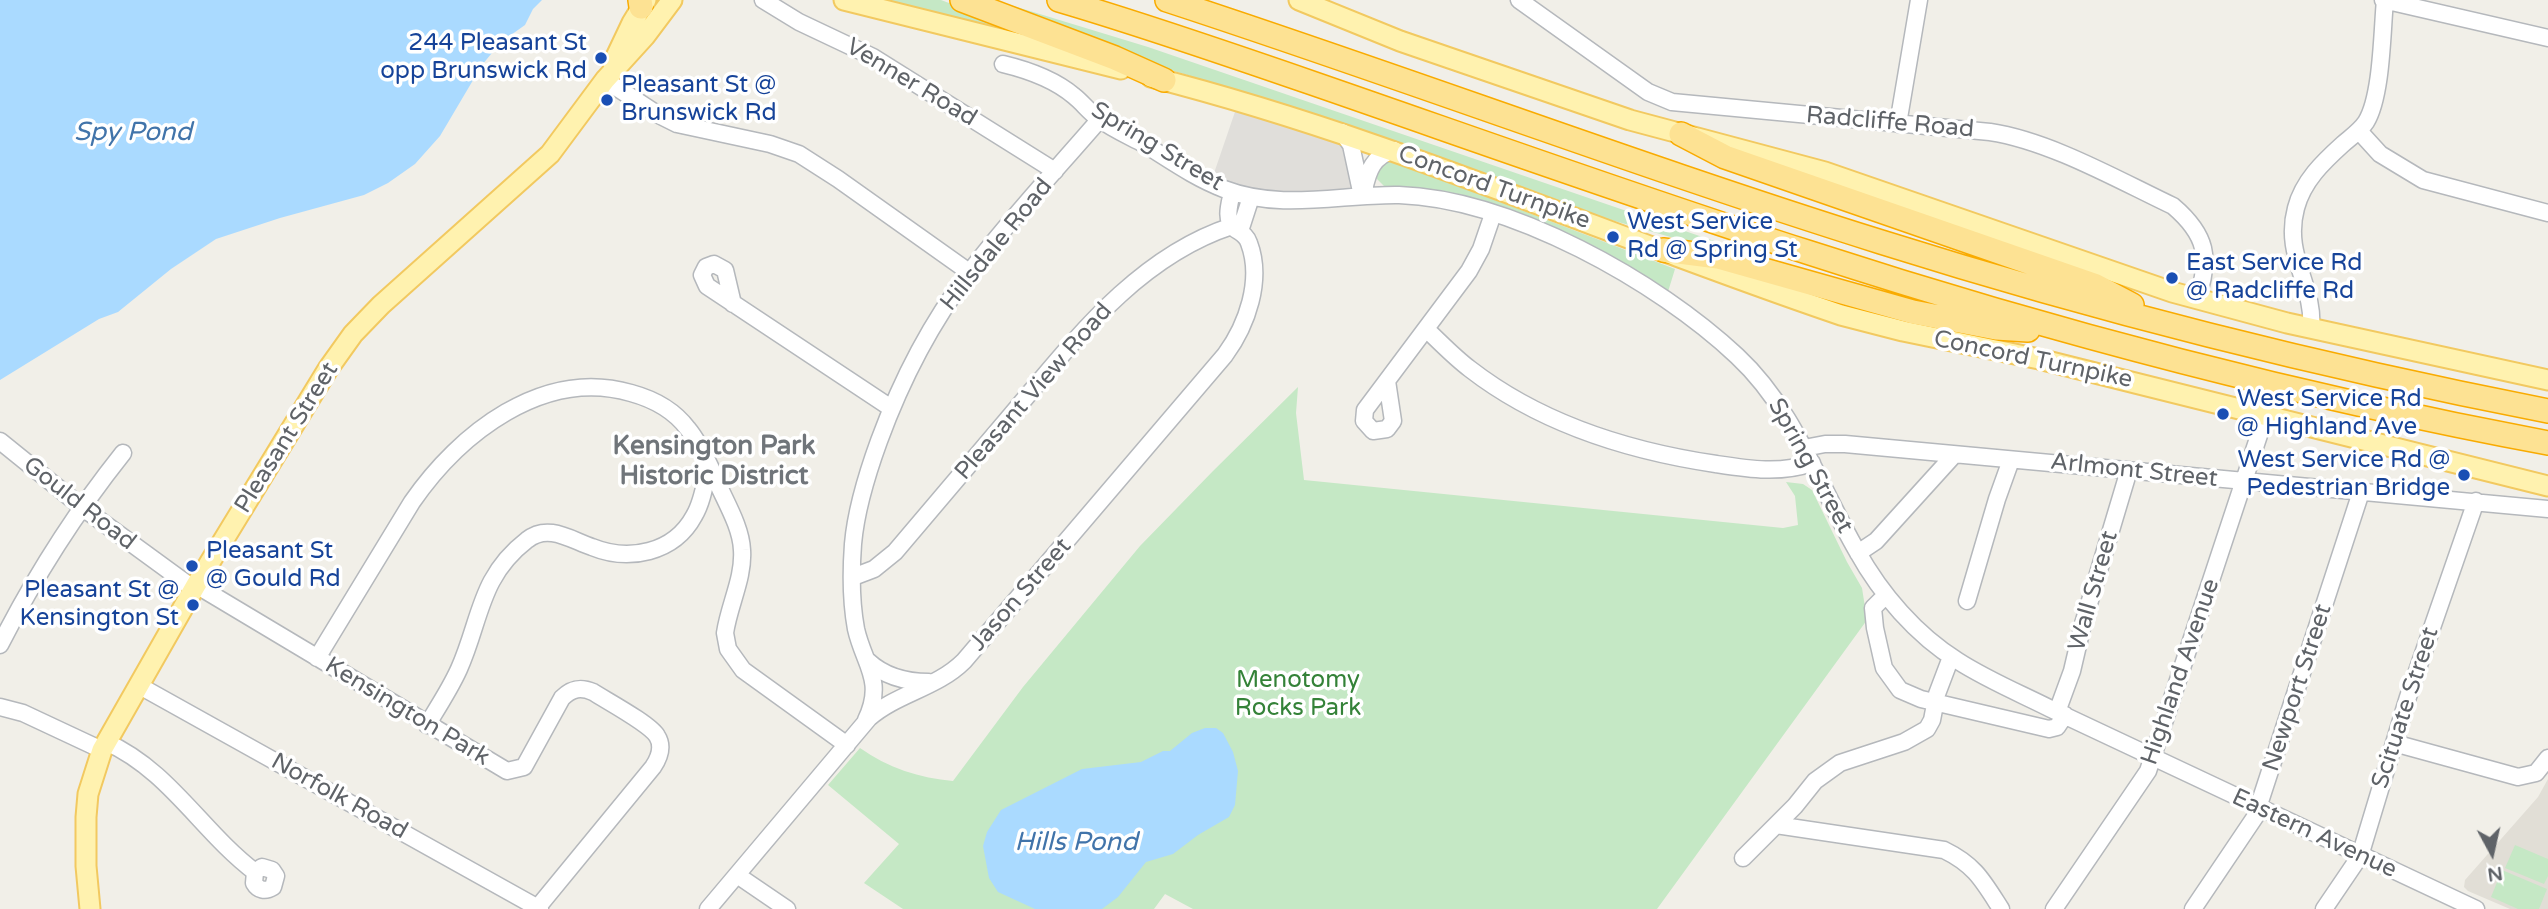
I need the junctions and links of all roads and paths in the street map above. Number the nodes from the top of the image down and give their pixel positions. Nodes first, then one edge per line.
1 (672, 0) edge
2 (763, 0) edge
3 (844, 0) edge
4 (962, 0) edge
5 (1059, 0) edge
6 (1167, 0) edge
7 (1299, 0) edge
8 (1919, 0) edge
9 (2384, 0) edge
10 (1522, 1) edge
11 (642, 2) edge
12 (2548, 38) edge
13 (1003, 64) dead end
14 (606, 80) junction
15 (1164, 80) junction
16 (1100, 119) junction
17 (1898, 124) junction
18 (2359, 131) junction
19 (1342, 132) junction
20 (1681, 134) junction
21 (1394, 150) junction
22 (1055, 172) junction
23 (1232, 192) junction
24 (1362, 196) junction
25 (1251, 197) junction
26 (2548, 213) edge
27 (1493, 214) junction
28 (1236, 229) junction
29 (1663, 250) junction
30 (969, 272) junction
31 (2197, 299) junction
32 (733, 304) dead end
33 (2172, 326) junction
34 (1426, 329) junction
35 (2311, 329) junction
36 (2077, 334) junction
37 (2548, 380) edge
38 (1387, 381) dead end
39 (891, 408) junction
40 (2548, 411) edge
41 (2266, 414) junction
42 (0, 441) edge
43 (2548, 443) edge
44 (123, 453) dead end
45 (1954, 454) junction
46 (1808, 456) junction
47 (2011, 460) junction
48 (709, 465) junction
49 (2129, 470) junction
50 (2244, 482) junction
51 (2548, 486) edge
52 (2361, 492) junction
53 (2476, 501) junction
54 (83, 508) junction
55 (2548, 509) edge
56 (1858, 553) junction
57 (853, 577) junction
58 (195, 587) junction
59 (1886, 595) junction
60 (1967, 601) dead end
61 (0, 645) edge
62 (1951, 657) junction
63 (317, 658) junction
64 (868, 661) junction
65 (935, 682) junction
66 (138, 685) junction
67 (1935, 702) junction
68 (0, 707) edge
69 (2061, 713) junction
70 (865, 722) junction
71 (427, 725) junction
72 (2394, 743) junction
73 (847, 745) junction
74 (104, 746) junction
75 (2153, 757) junction
76 (2548, 758) edge
77 (2259, 808) junction
78 (1776, 825) junction
79 (2360, 856) junction
80 (1743, 858) dead end
81 (256, 872) dead end
82 (737, 875) junction
83 (539, 908) edge
84 (90, 909) edge
85 (708, 909) edge
86 (787, 909) edge
87 (2001, 909) edge
88 (2054, 909) edge
89 (2193, 909) edge
90 (2324, 909) edge
91 (2476, 909) edge

1 - 14 main road, Pleasant Street
2 - 22 street, Venner Road
3 - 15 main road, Concord Turnpike
4 - 15 highway
5 - 36 highway, Concord Turnpike
6 - 33 highway
7 - 20 main road
8 - 17 street
9 - 12 street
9 - 18 street
10 - 17 street, Radcliffe Road
11 - 14 main road, Pleasant Street
13 - 16 street, Spring Street
14 - 30 street
14 - 58 main road, Pleasant Street
15 - 19 main road, Concord Turnpike
16 - 22 street, Hillsdale Road
16 - 23 street, Spring Street
17 - 31 street, Radcliffe Road
18 - 26 street
18 - 35 street
19 - 21 main road, Concord Turnpike
19 - 24 street
20 - 31 main road
20 - 33 highway
21 - 24 street
21 - 29 main road, Concord Turnpike
22 - 30 street, Hillsdale Road
23 - 25 street, Spring Street
23 - 28 street, Jason Street
24 - 25 street, Spring Street
24 - 27 street, Spring Street
25 - 28 street
27 - 34 street
27 - 46 street, Spring Street
28 - 57 street, Pleasant View Road
28 - 65 street, Jason Street
29 - 36 highway
29 - 41 main road, Concord Turnpike
30 - 39 street, Hillsdale Road
31 - 35 main road
32 - 39 street
33 - 40 highway
34 - 38 street
34 - 46 street, Arlmont Street
35 - 37 main road
36 - 43 highway, Concord Turnpike
39 - 57 street, Hillsdale Road
41 - 50 street, Highland Avenue
41 - 51 main road, Concord Turnpike
42 - 54 street, Gould Road
44 - 54 street
45 - 46 street, Arlmont Street
45 - 47 street, Arlmont Street
45 - 56 street
46 - 56 street, Spring Street
47 - 49 street, Arlmont Street
47 - 60 street
48 - 63 street
48 - 71 street
48 - 73 street
49 - 50 street, Arlmont Street
49 - 69 street, Wall Street
50 - 52 street, Arlmont Street
50 - 75 street, Highland Avenue
52 - 53 street, Arlmont Street
52 - 77 street, Newport Street
53 - 55 street, Arlmont Street
53 - 72 street, Scituate Street
54 - 58 street, Gould Road
54 - 61 street
56 - 59 street, Spring Street
57 - 64 street, Hillsdale Road
58 - 63 street, Kensington Park
58 - 66 main road, Pleasant Street
59 - 62 street, Spring Street
59 - 67 street
62 - 67 street
62 - 69 street, Spring Street
63 - 71 street, Kensington Park
64 - 65 street
64 - 70 street, Hillsdale Road
65 - 70 street, Jason Street
66 - 74 main road, Pleasant Street
66 - 83 street, Norfolk Road
67 - 69 street
67 - 78 street
68 - 74 street
69 - 75 street, Spring Street
70 - 73 street, Jason Street
71 - 83 street, Kensington Park
72 - 76 street
72 - 79 street, Scituate Street
73 - 82 street, Jason Street
74 - 81 street
74 - 84 main road, Pleasant Street
75 - 77 street, Eastern Avenue
75 - 88 street, Highland Avenue
77 - 79 street, Eastern Avenue
77 - 89 street, Newport Street
78 - 80 street
78 - 87 street
79 - 90 street, Scituate Street
79 - 91 street, Eastern Avenue
82 - 85 street, Jason Street
82 - 86 street

